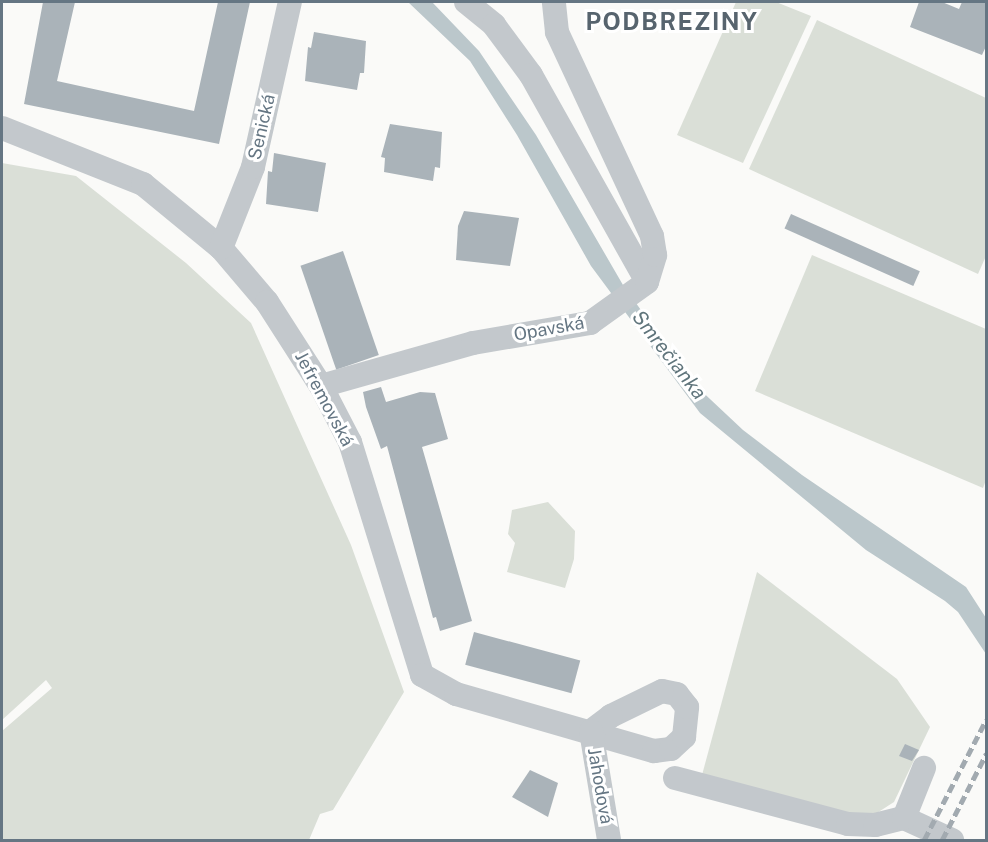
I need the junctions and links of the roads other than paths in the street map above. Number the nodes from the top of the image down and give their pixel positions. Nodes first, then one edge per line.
1 (290, 2) edge
2 (466, 2) edge
3 (554, 2) edge
4 (2, 128) edge
5 (220, 248) junction
6 (647, 282) junction
7 (321, 386) junction
8 (591, 731) joint
9 (924, 768) dead end
10 (675, 777) dead end
11 (903, 818) junction
12 (609, 840) edge
13 (952, 840) edge

1 - 5 street, Senická
2 - 6 street
3 - 6 street
4 - 5 street, Jefremovská
5 - 7 street, Jefremovská
6 - 7 street, Opavská
7 - 8 street, Jefremovská
8 - 12 street, Jahodová
9 - 11 street
10 - 11 street
11 - 13 street

